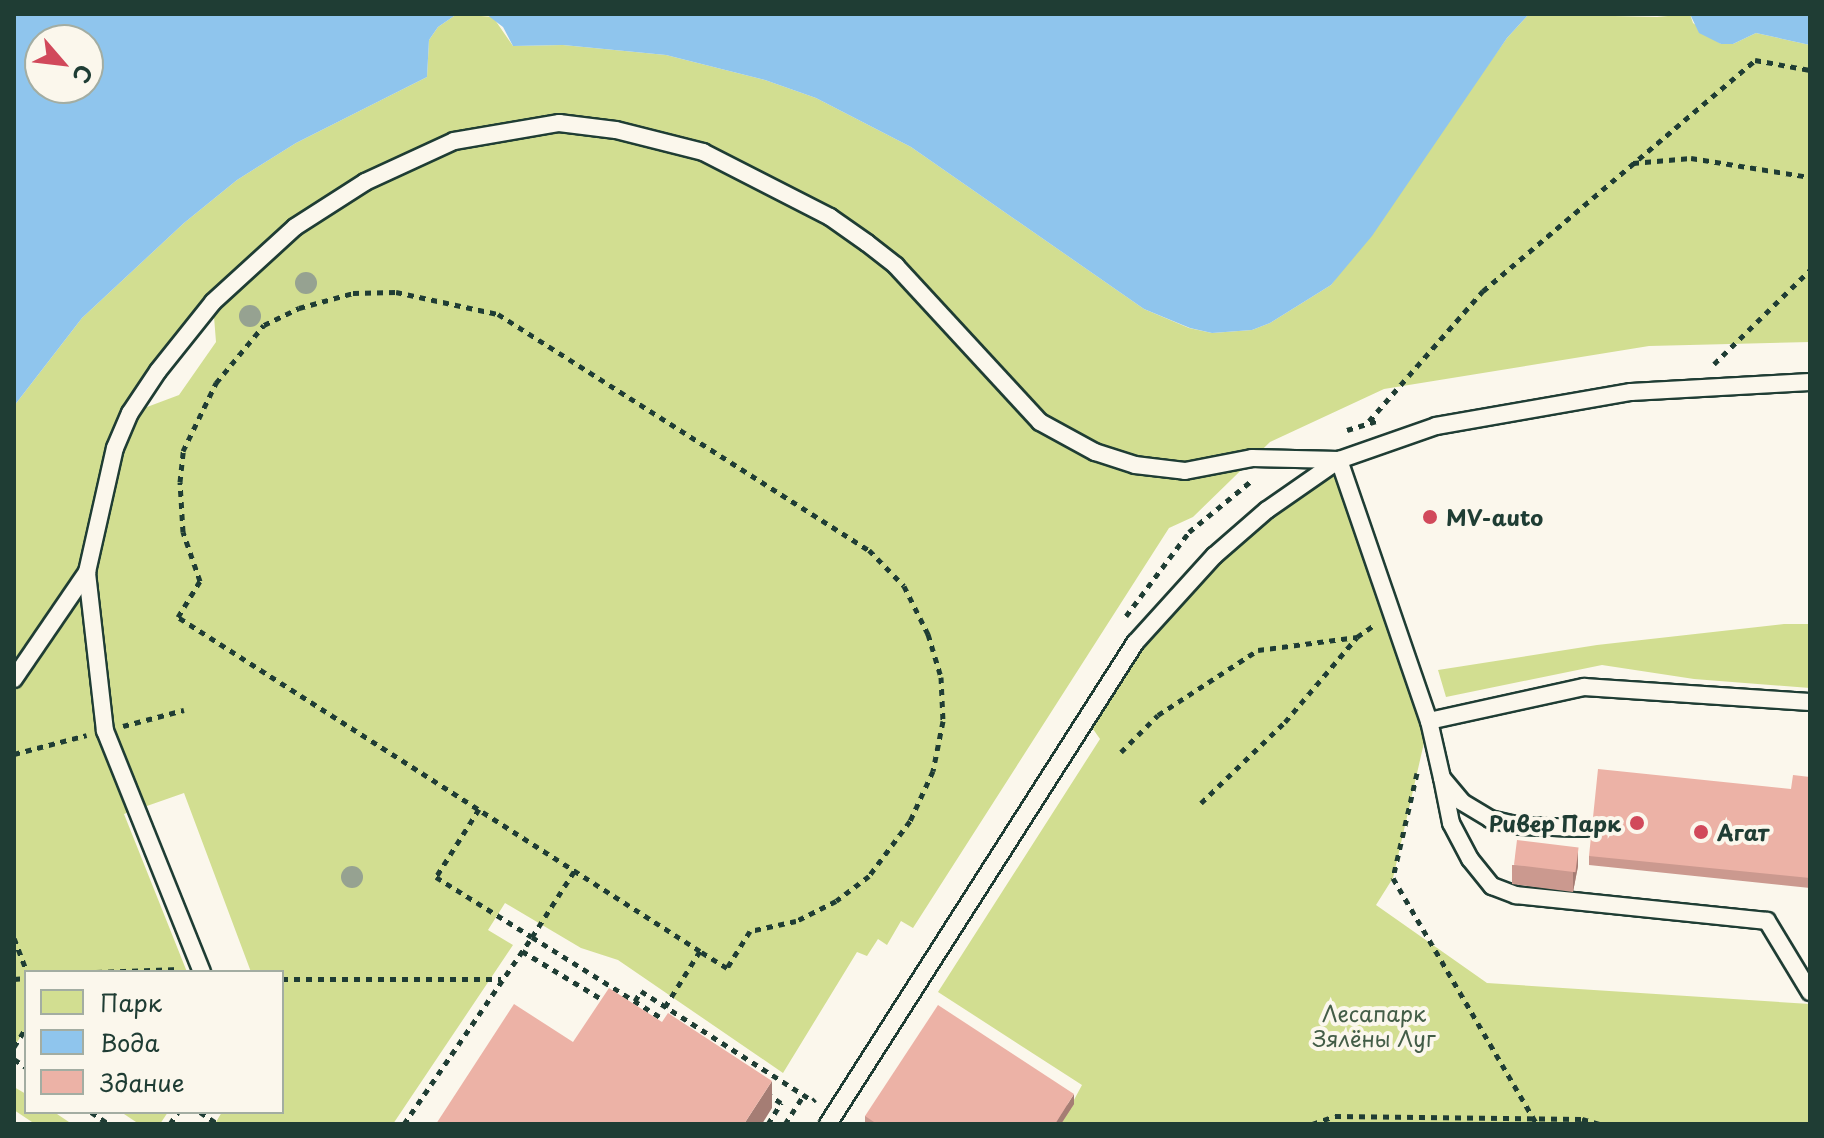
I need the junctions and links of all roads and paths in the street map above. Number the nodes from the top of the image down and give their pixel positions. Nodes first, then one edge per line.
1 (1810, 70) edge
2 (1633, 163) junction
3 (1810, 177) edge
4 (1810, 270) edge
5 (1724, 367) dead end
6 (1810, 382) edge
7 (1383, 419) dead end
8 (1368, 422) junction
9 (1339, 433) dead end
10 (1282, 456) junction
11 (1339, 460) junction
12 (87, 572) junction
13 (1391, 612) junction
14 (1117, 628) dead end
15 (1357, 637) junction
16 (14, 679) edge
17 (1810, 702) edge
18 (1429, 721) junction
19 (1121, 752) dead end
20 (1419, 764) dead end
21 (1442, 778) junction
22 (1201, 803) dead end
23 (479, 809) junction
24 (1585, 828) dead end
25 (575, 870) junction
26 (532, 937) junction
27 (14, 938) edge
28 (522, 951) junction
29 (700, 951) junction
30 (26, 970) edge
31 (202, 970) edge
32 (284, 979) edge
33 (502, 979) junction
34 (1810, 992) edge
35 (635, 1001) junction
36 (665, 1007) junction
37 (616, 1008) edge
38 (674, 1026) edge
39 (773, 1088) edge
40 (822, 1088) dead end
41 (804, 1095) junction
42 (1537, 1122) edge
43 (404, 1124) edge
44 (768, 1124) edge
45 (785, 1124) edge
46 (828, 1124) edge
47 (1312, 1124) edge
48 (1599, 1124) edge

1 - 2 path
2 - 3 path
2 - 8 path
4 - 5 path
6 - 11 lane
7 - 8 path
8 - 9 path
10 - 11 lane
10 - 12 lane
10 - 14 path
11 - 13 lane
11 - 46 lane
12 - 16 lane
12 - 31 lane
13 - 15 path
13 - 18 lane
15 - 19 path
15 - 22 path
17 - 18 lane
18 - 21 lane
20 - 42 path
21 - 24 lane
21 - 34 lane
23 - 25 path
23 - 26 path
23 - 29 path
25 - 26 path
25 - 29 path
26 - 28 path
26 - 35 path
27 - 30 path
28 - 33 path
28 - 37 path
29 - 36 path
32 - 33 path
33 - 43 path
35 - 36 path
35 - 38 path
36 - 41 path
39 - 44 path
40 - 41 path
41 - 45 path
42 - 47 path
42 - 48 path

